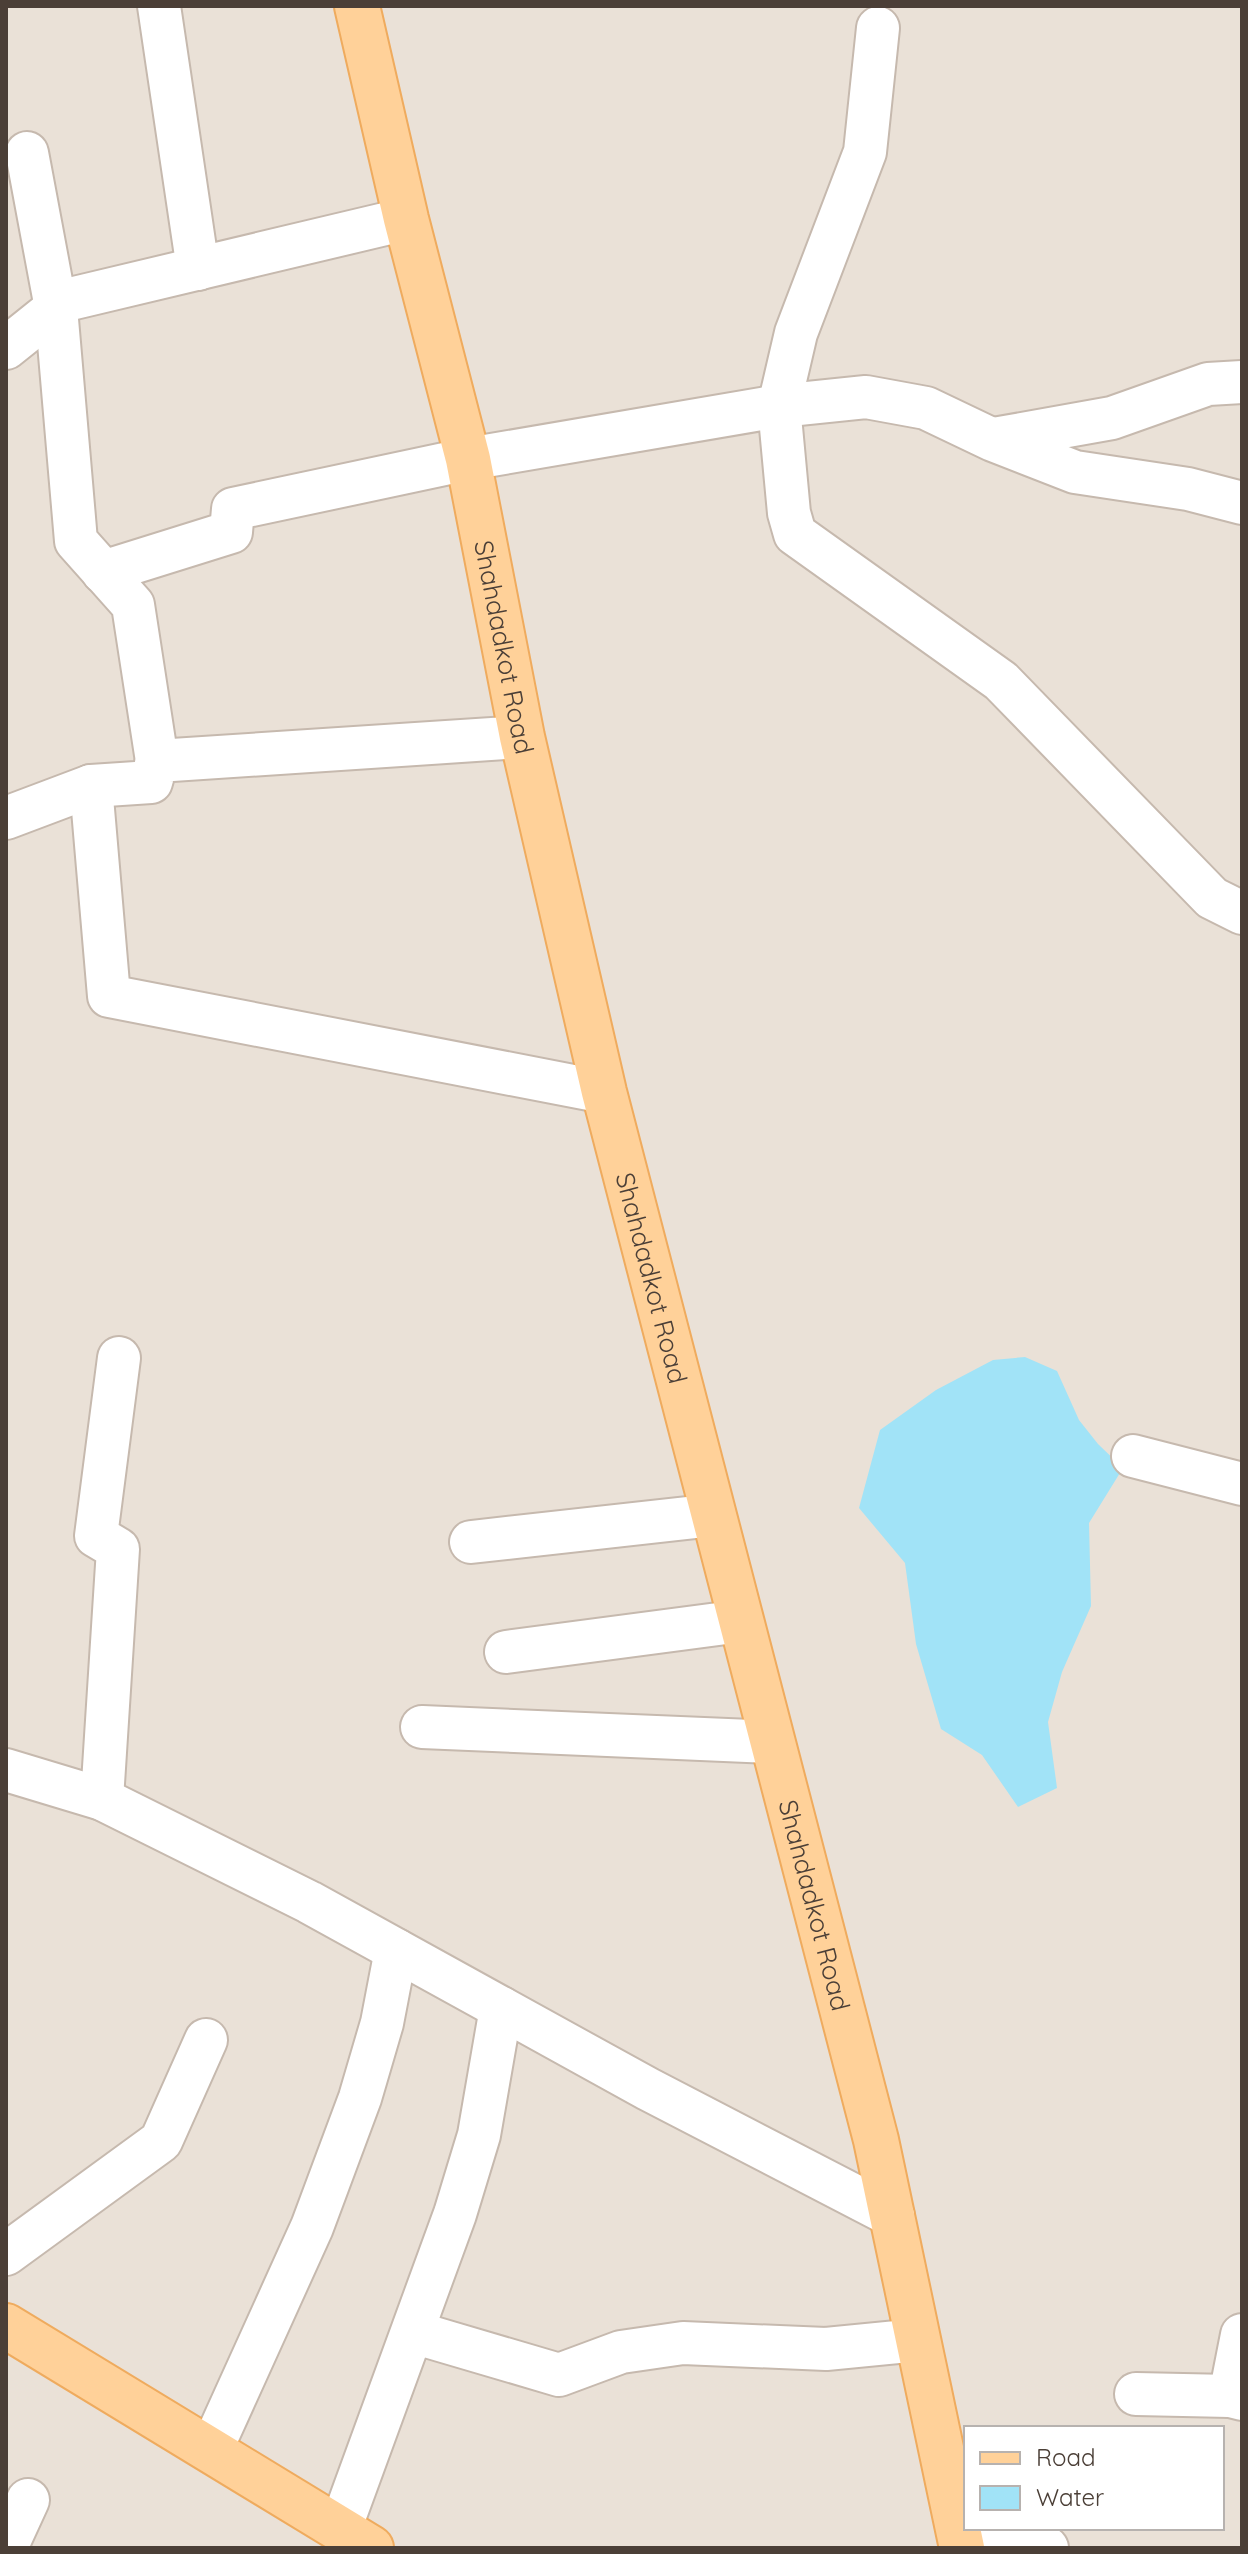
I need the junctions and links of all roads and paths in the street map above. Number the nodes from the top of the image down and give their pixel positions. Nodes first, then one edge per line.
1 (159, 6) edge
2 (357, 6) edge
3 (878, 28) dead end
4 (27, 153) dead end
5 (406, 219) junction
6 (198, 269) junction
7 (56, 308) junction
8 (6, 348) edge
9 (1242, 382) edge
10 (779, 406) junction
11 (993, 440) junction
12 (468, 459) junction
13 (1242, 503) edge
14 (103, 572) junction
15 (522, 737) junction
16 (157, 761) junction
17 (91, 786) junction
18 (6, 818) edge
19 (1242, 913) edge
20 (604, 1092) junction
21 (119, 1358) dead end
22 (1133, 1456) dead end
23 (1242, 1484) edge
24 (714, 1515) junction
25 (471, 1542) dead end
26 (741, 1621) junction
27 (506, 1652) dead end
28 (422, 1727) dead end
29 (773, 1742) junction
30 (6, 1770) edge
31 (102, 1799) junction
32 (396, 1950) junction
33 (501, 2008) junction
34 (206, 2040) dead end
35 (893, 2216) junction
36 (6, 2254) edge
37 (6, 2326) edge
38 (413, 2332) junction
39 (1242, 2335) edge
40 (918, 2340) junction
41 (1136, 2394) dead end
42 (1236, 2398) edge
43 (211, 2450) junction
44 (28, 2500) dead end
45 (356, 2538) edge
46 (953, 2542) edge
47 (6, 2548) edge
48 (1047, 2548) edge

1 - 6 street
2 - 5 main road, Shahdadkot Road
3 - 10 street
4 - 7 street
5 - 6 street
5 - 12 main road, Shahdadkot Road
6 - 7 street
7 - 8 street
7 - 14 street
9 - 11 street
10 - 11 street
10 - 12 street
10 - 19 street
11 - 13 street
12 - 14 street
12 - 15 main road, Shahdadkot Road
14 - 16 street
15 - 16 street
15 - 20 main road, Shahdadkot Road
16 - 17 street
17 - 18 street
17 - 20 street
20 - 24 main road, Shahdadkot Road
21 - 31 street
22 - 23 street
24 - 25 street
24 - 26 main road, Shahdadkot Road
26 - 27 street
26 - 29 main road, Shahdadkot Road
28 - 29 street
29 - 35 main road, Shahdadkot Road
30 - 31 street
31 - 32 street
32 - 33 street
32 - 43 street
33 - 35 street
33 - 38 street
34 - 36 street
35 - 40 main road, Shahdadkot Road
37 - 43 main road
38 - 40 street
38 - 45 street
39 - 42 street
40 - 46 main road, Shahdadkot Road
41 - 42 street
43 - 45 main road
44 - 47 street
46 - 48 street

